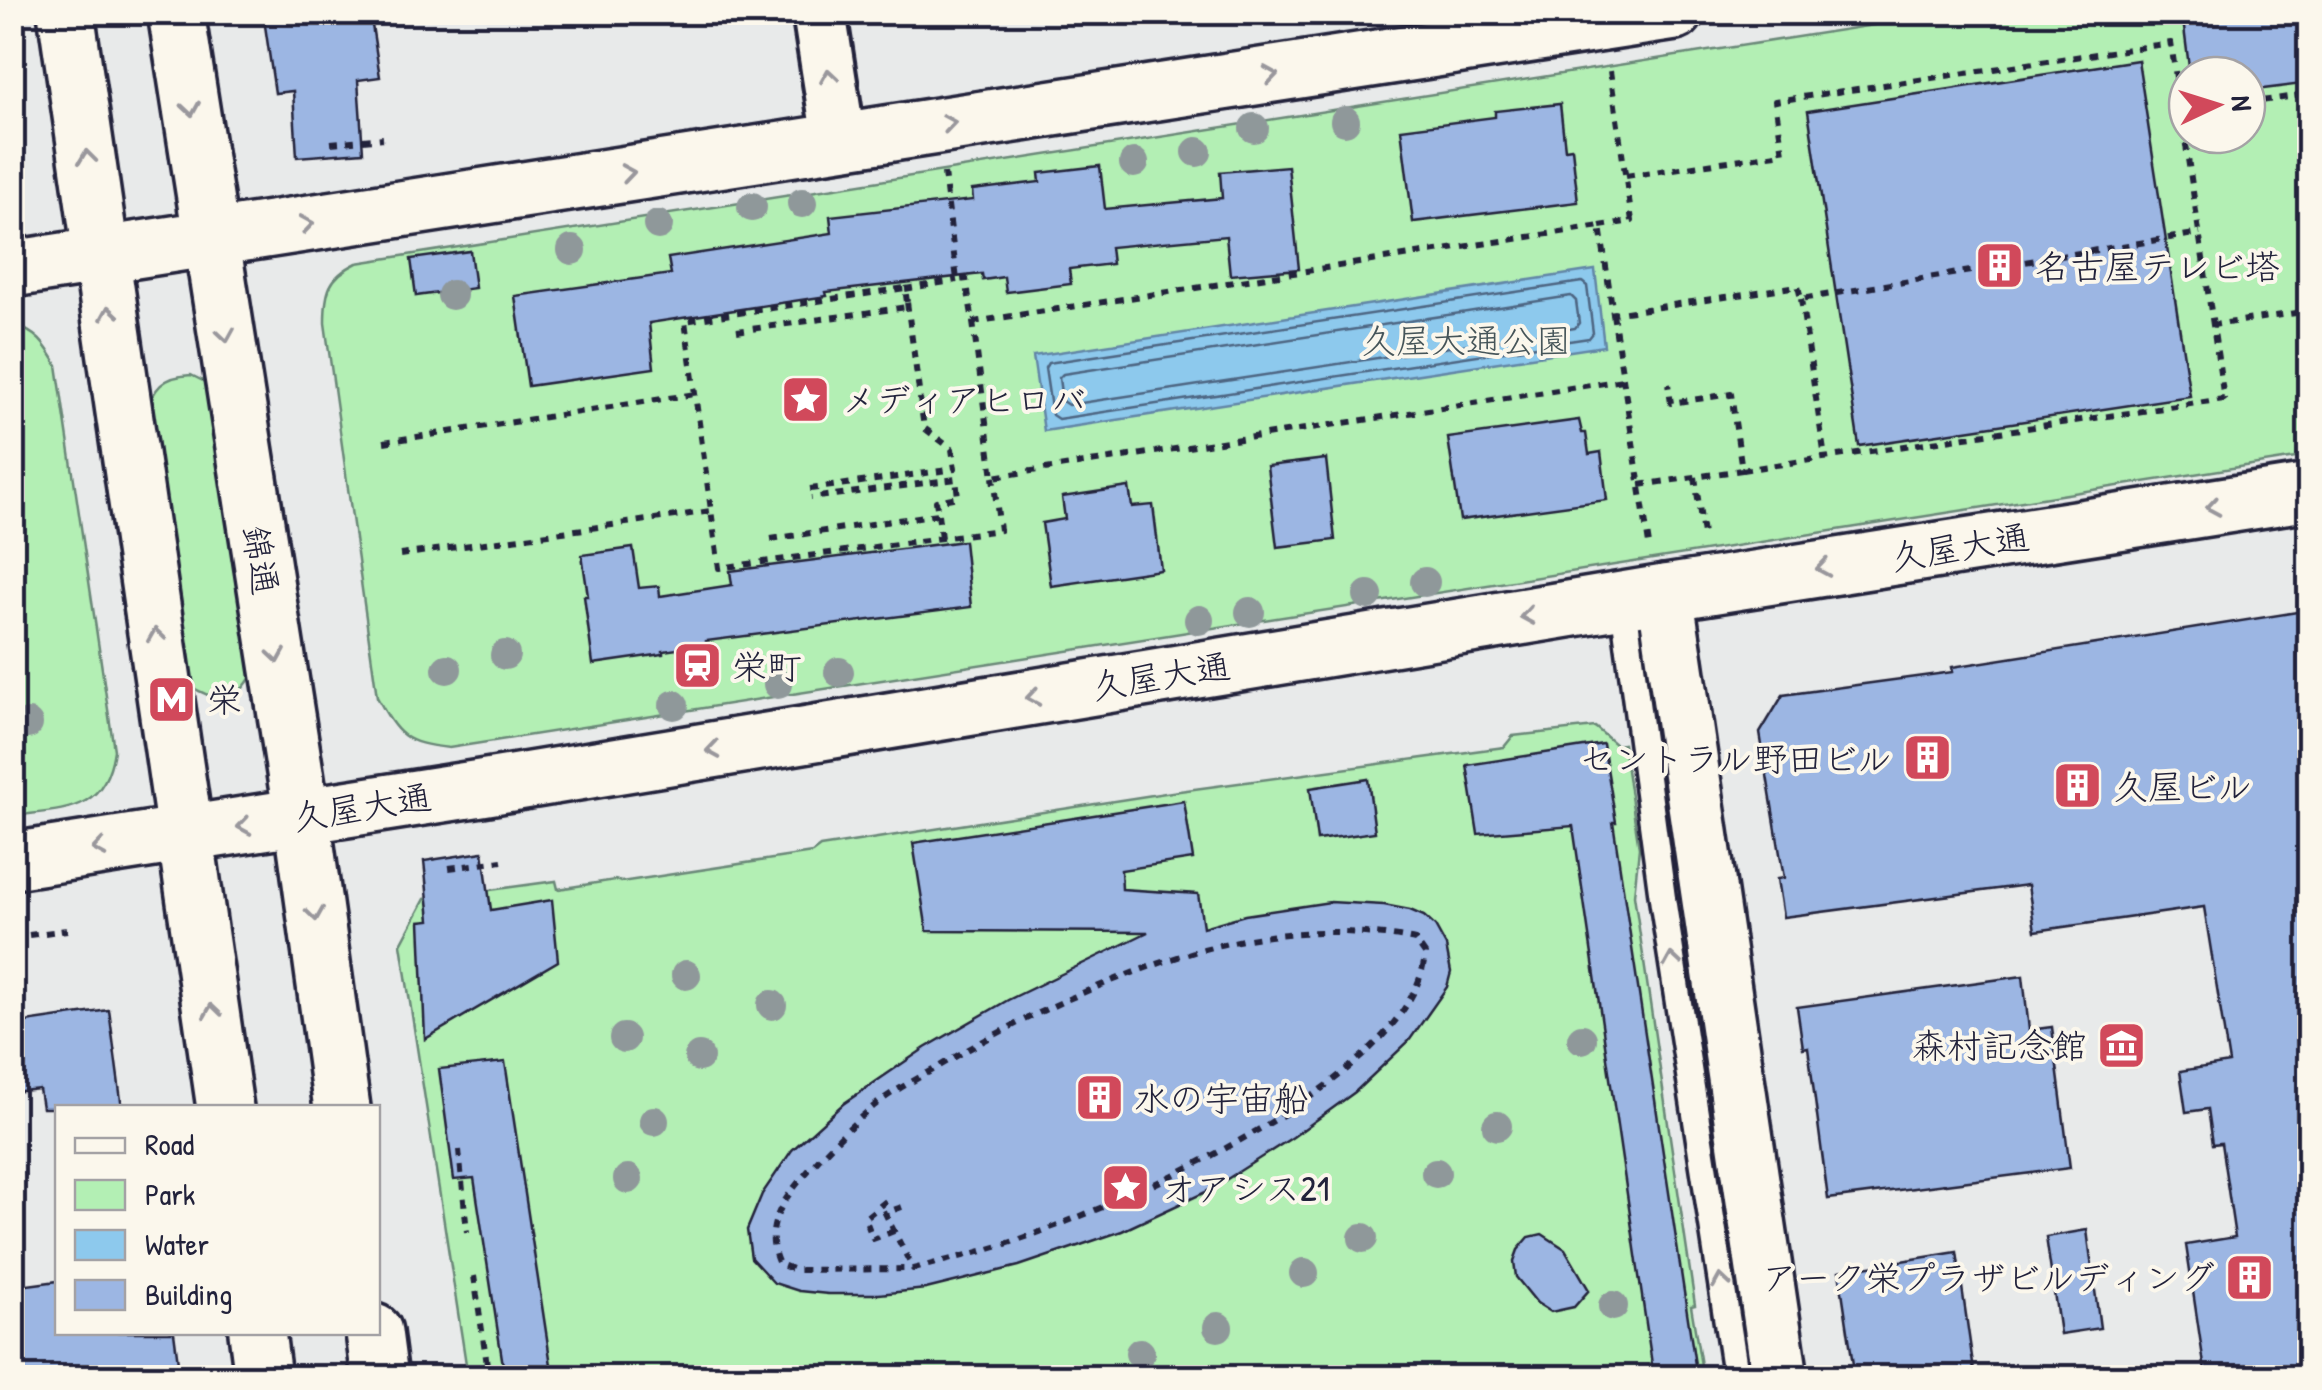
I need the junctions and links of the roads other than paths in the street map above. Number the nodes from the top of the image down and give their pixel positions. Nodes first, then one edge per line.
1 (66, 12) edge
2 (176, 12) edge
3 (819, 12) edge
4 (1675, 12) edge
5 (1584, 36) edge
6 (839, 140) junction
7 (211, 239) junction
8 (100, 254) junction
9 (12, 269) edge
10 (2310, 492) edge
11 (1646, 581) junction
12 (302, 817) junction
13 (186, 835) junction
14 (12, 862) edge
15 (225, 1105) edge
16 (342, 1105) edge
17 (257, 1335) edge
18 (374, 1335) edge
19 (264, 1378) edge
20 (380, 1378) edge
21 (1736, 1378) edge
22 (1780, 1378) edge

8 -> 1 street
2 -> 7 street, 錦通
6 -> 3 street
4 - 5 street
6 -> 5 street
7 -> 6 street
7 - 8 street
7 -> 12 street, 錦通
8 - 9 street
13 -> 8 street
10 -> 11 street, 久屋大通
11 -> 12 street, 久屋大通
21 -> 11 lane
11 - 22 street
12 -> 13 street, 久屋大通
12 -> 16 street, 錦通
13 -> 14 street, 久屋大通
15 -> 13 street
17 - 19 street
18 - 20 street

